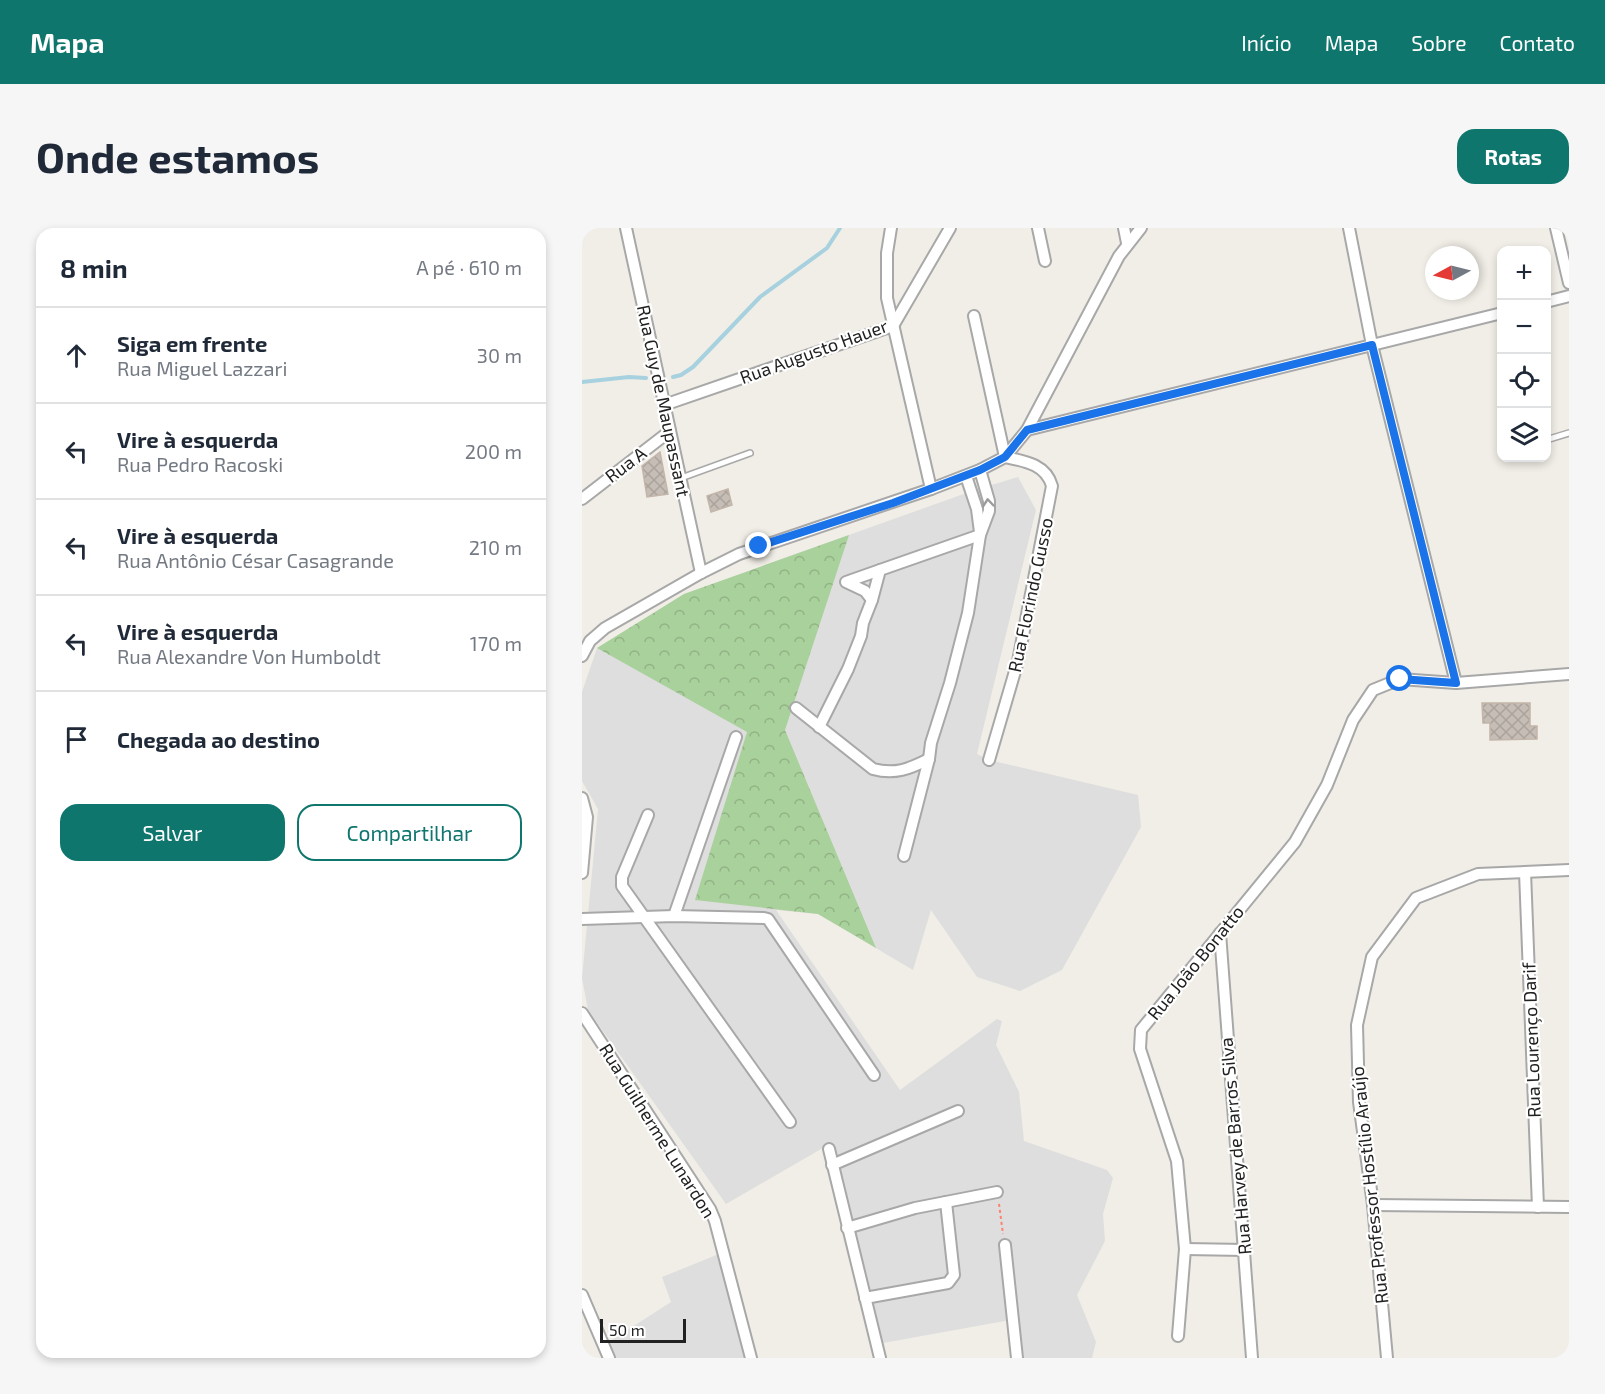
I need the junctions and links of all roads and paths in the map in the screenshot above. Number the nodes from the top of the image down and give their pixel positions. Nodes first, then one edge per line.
1 (626, 228) edge
2 (891, 228) edge
3 (950, 228) edge
4 (1038, 228) edge
5 (1124, 228) edge
6 (1141, 228) edge
7 (1349, 228) edge
8 (1556, 228) edge
9 (1127, 243) junction
10 (1045, 261) dead end
11 (1569, 283) edge
12 (1569, 296) edge
13 (1551, 301) edge
14 (1497, 314) edge
15 (974, 316) dead end
16 (893, 326) junction
17 (1372, 345) junction
18 (664, 405) junction
19 (1027, 430) junction
20 (670, 431) junction
21 (1569, 433) edge
22 (1551, 438) edge
23 (750, 453) dead end
24 (1005, 457) junction
25 (980, 470) junction
26 (966, 476) junction
27 (680, 478) junction
28 (931, 489) junction
29 (582, 499) edge
30 (980, 535) junction
31 (880, 570) junction
32 (701, 573) junction
33 (872, 600) junction
34 (582, 656) edge
35 (1569, 674) edge
36 (1456, 683) junction
37 (796, 708) dead end
38 (819, 727) junction
39 (736, 737) dead end
40 (929, 759) junction
41 (989, 760) dead end
42 (582, 798) edge
43 (648, 815) dead end
44 (904, 856) dead end
45 (1569, 870) edge
46 (1525, 872) junction
47 (582, 873) edge
48 (674, 916) junction
49 (643, 917) junction
50 (582, 919) edge
51 (1220, 933) junction
52 (582, 1013) edge
53 (874, 1075) dead end
54 (958, 1111) dead end
55 (790, 1122) dead end
56 (829, 1149) dead end
57 (832, 1165) junction
58 (997, 1192) joint
59 (946, 1202) junction
60 (1373, 1204) junction
61 (1538, 1207) junction
62 (1569, 1207) edge
63 (847, 1228) junction
64 (1005, 1245) joint
65 (1185, 1249) junction
66 (1245, 1250) junction
67 (582, 1295) edge
68 (865, 1298) junction
69 (1178, 1336) dead end
70 (609, 1358) edge
71 (751, 1358) edge
72 (880, 1358) edge
73 (1017, 1358) edge
74 (1252, 1358) edge
75 (1387, 1358) edge

1 - 18 street, Rua Guy de Maupassant
2 - 16 street
3 - 16 street, Rua Augusto Hauer
4 - 10 street
5 - 9 street
6 - 9 street
7 - 17 street
8 - 11 street
9 - 19 street
12 - 13 street
14 - 17 street
15 - 24 street
16 - 18 street, Rua Augusto Hauer
16 - 28 street
17 - 19 street
17 - 36 street
18 - 20 street, Rua Guy de Maupassant
19 - 24 street
20 - 27 street, Rua Guy de Maupassant
20 - 29 street, Rua A
21 - 22 lane
23 - 27 lane
24 - 25 street
24 - 41 street, Rua Florindo Gusso
25 - 26 street
30 -> 25 street
26 - 28 street
26 - 30 street
27 - 32 street, Rua Guy de Maupassant
28 - 32 street
30 - 31 street
30 - 40 street
31 - 33 street
31 - 33 street
32 - 34 street
33 - 38 street
35 - 36 street
36 - 51 street, Rua João Bonatto
37 - 38 street
38 - 40 street
39 - 48 street
40 - 44 street
42 - 47 street
43 - 49 street
45 - 46 street, Rua Professor Hostílio Araújo
46 - 60 street, Rua Professor Hostílio Araújo
46 - 61 street, Rua Lourenço Darif
48 - 49 street
48 - 53 street
49 - 50 street
49 - 55 street
51 - 65 street, Rua João Bonatto
51 - 66 street, Rua Harvey de Barros Silva
52 - 71 street, Rua Guilherme Lunardon
54 - 57 street
56 - 57 street
57 - 63 street
58 - 59 street
58 - 64 path
59 - 63 street
59 - 68 street
60 - 61 street
60 - 75 street, Rua Professor Hostílio Araújo
61 - 62 street
63 - 68 street
64 - 73 street
65 - 66 street
65 - 69 street, Rua João Bonatto
66 - 74 street, Rua Harvey de Barros Silva
67 - 70 street
68 - 72 street

